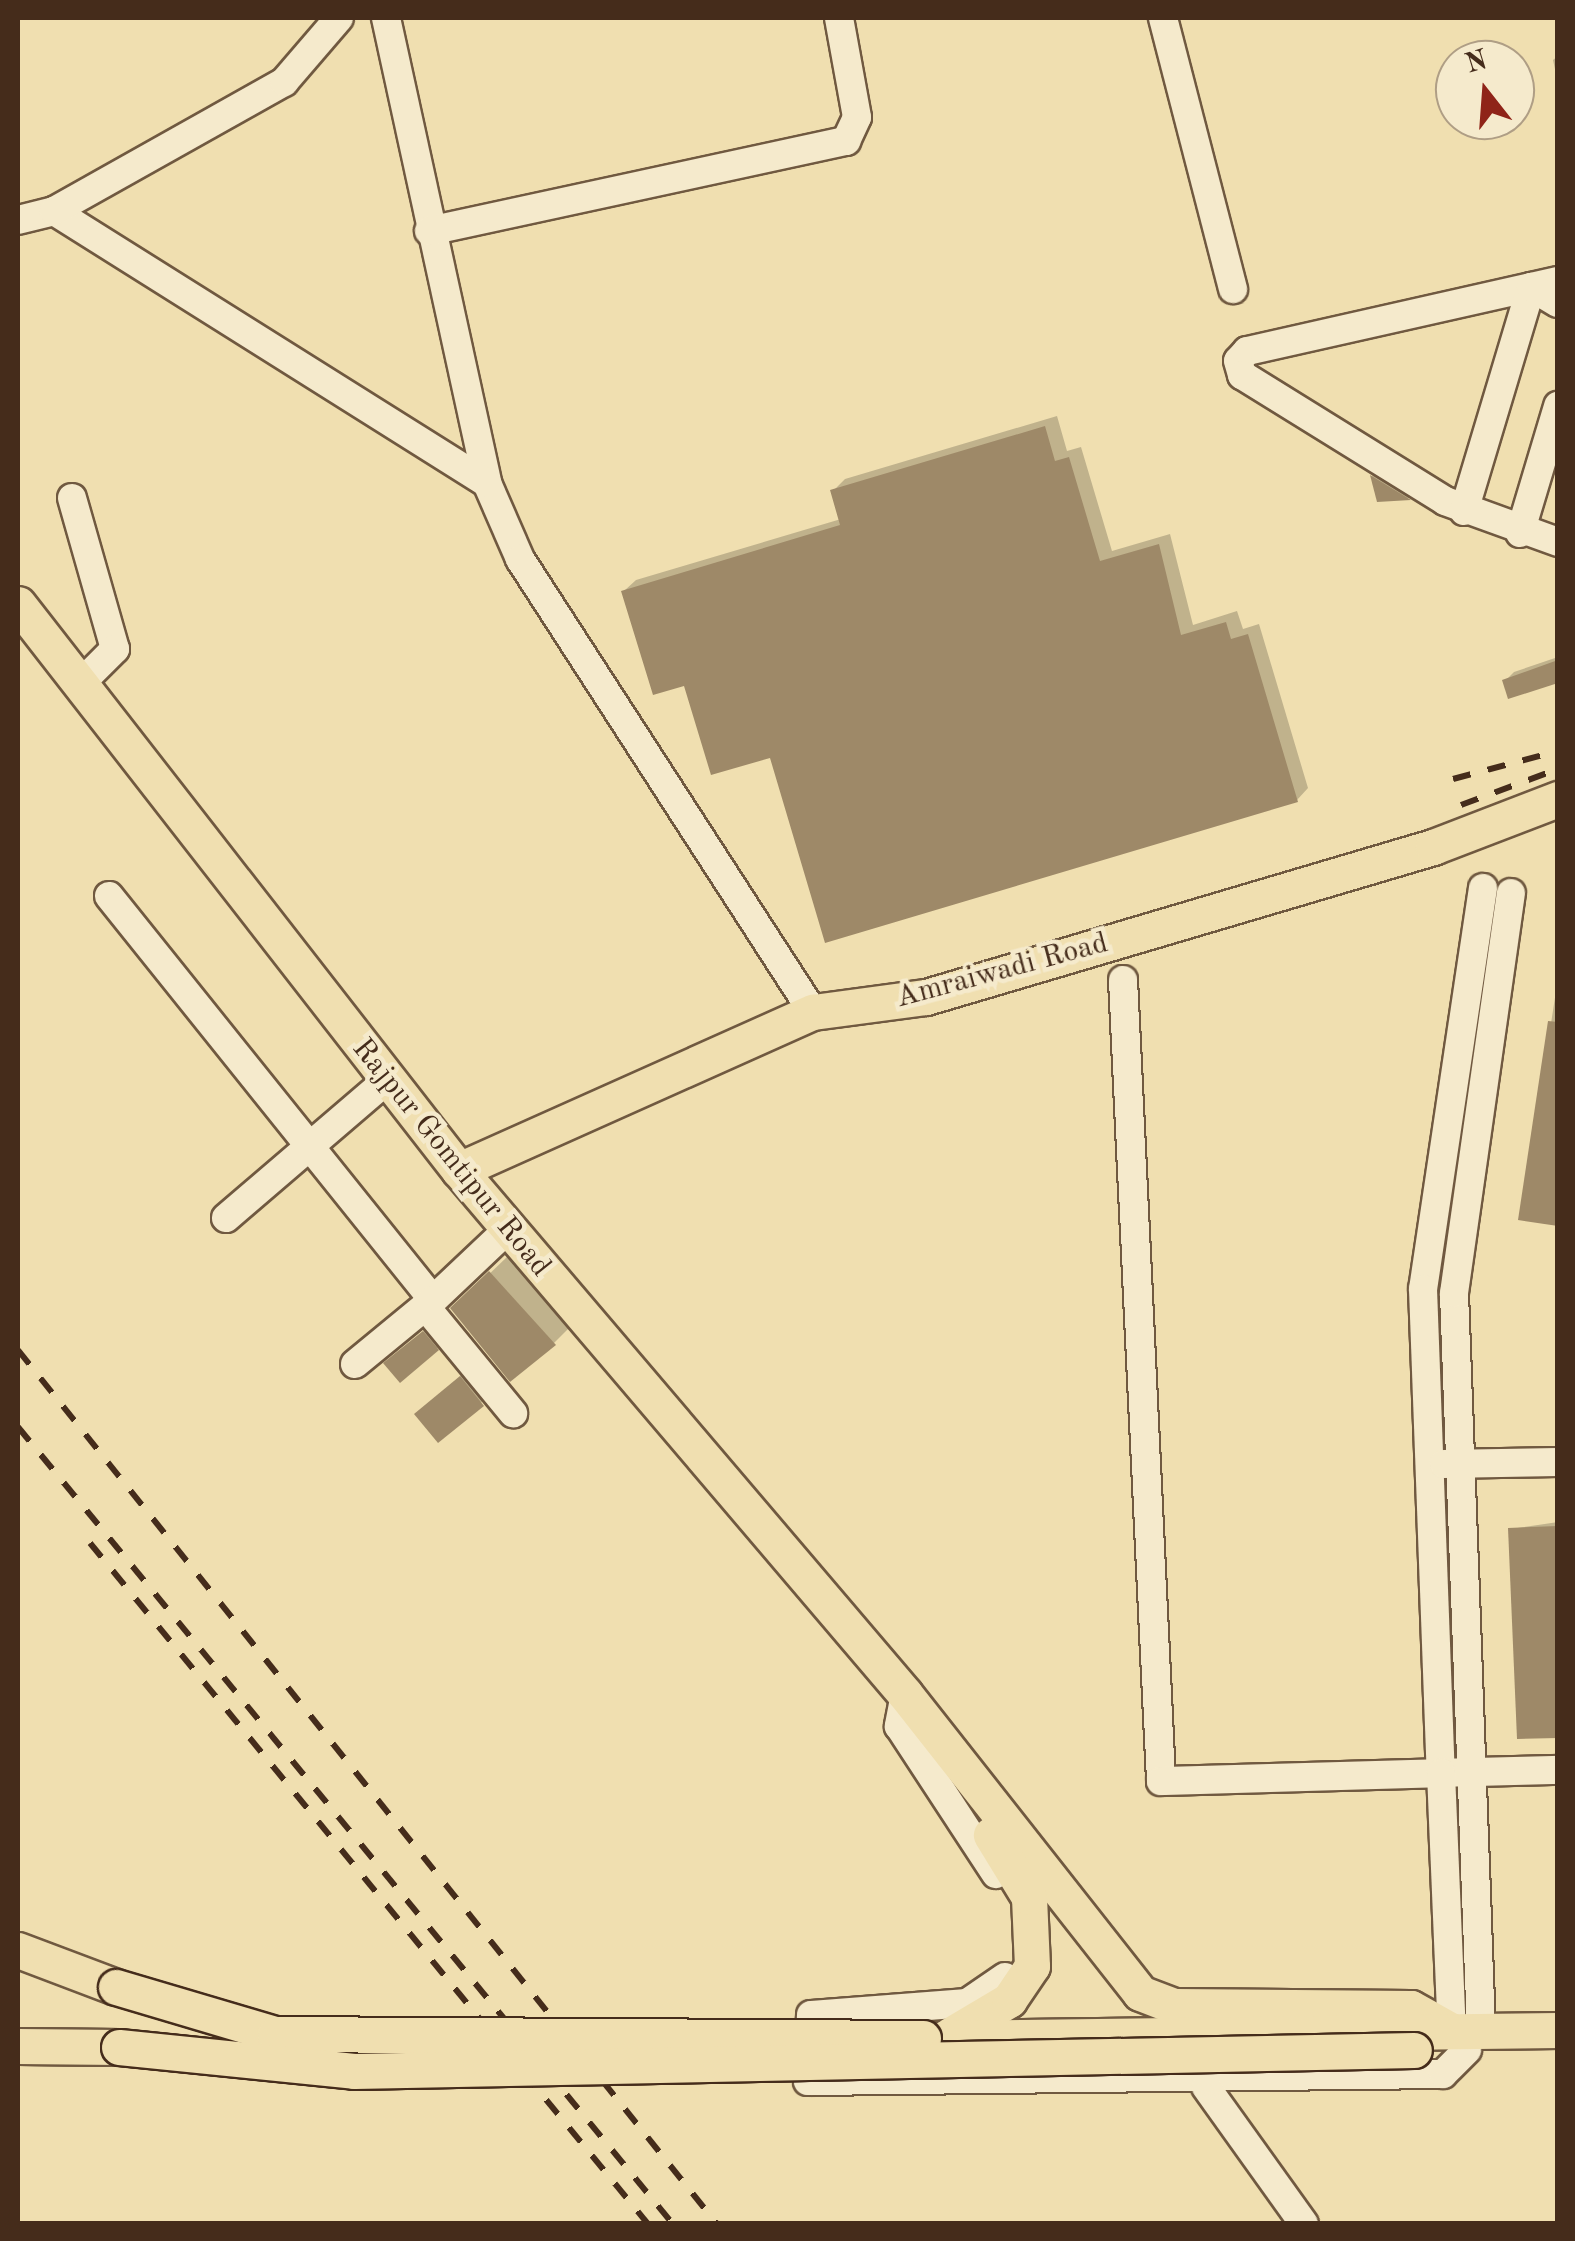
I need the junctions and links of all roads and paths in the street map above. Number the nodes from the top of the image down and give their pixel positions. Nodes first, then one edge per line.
1 (340, 18) edge
2 (386, 18) edge
3 (839, 18) edge
4 (1164, 18) edge
5 (54, 211) junction
6 (18, 220) edge
7 (429, 231) junction
8 (1544, 284) edge
9 (1233, 290) dead end
10 (1558, 304) edge
11 (1558, 406) edge
12 (487, 483) junction
13 (72, 498) dead end
14 (1464, 511) junction
15 (1520, 533) junction
16 (1558, 542) edge
17 (18, 604) edge
18 (80, 684) junction
19 (1558, 799) edge
20 (1558, 815) edge
21 (1496, 823) junction
22 (109, 896) dead end
23 (1123, 980) dead end
24 (814, 1012) junction
25 (388, 1079) junction
26 (308, 1148) junction
27 (459, 1170) junction
28 (226, 1218) dead end
29 (507, 1230) junction
30 (429, 1303) junction
31 (355, 1364) dead end
32 (513, 1413) dead end
33 (1558, 1462) edge
34 (1460, 1464) junction
35 (1428, 1465) junction
36 (905, 1694) junction
37 (1558, 1770) edge
38 (1474, 1772) junction
39 (1442, 1774) junction
40 (18, 1950) edge
41 (1558, 2030) edge
42 (945, 2038) junction
43 (1413, 2041) junction
44 (1467, 2042) junction
45 (18, 2046) edge
46 (1558, 2051) edge
47 (1206, 2086) dead end
48 (1304, 2224) edge

1 - 5 street
2 - 7 street
3 - 7 street
4 - 9 street
5 - 6 street
5 - 12 street
7 - 12 street
8 - 10 street
8 - 14 street
8 - 14 street
11 - 15 street
12 - 24 street
13 - 18 street
14 - 15 street
15 - 16 street
17 - 18 main road, Rajpur Gomtipur Road
18 - 25 main road, Rajpur Gomtipur Road
19 - 21 main road, Amraiwadi Road
20 - 21 street
21 - 24 main road, Amraiwadi Road
22 - 26 street
23 - 39 street
24 - 27 main road, Amraiwadi Road
25 - 26 street
25 - 27 main road, Rajpur Gomtipur Road
26 - 28 street
26 - 30 street
27 - 29 main road, Rajpur Gomtipur Road
29 - 30 street
29 - 36 main road, Rajpur Gomtipur Road
30 - 31 street
30 - 32 street
33 - 34 street
34 - 35 street
34 - 35 street
34 - 38 street
35 - 39 street
36 - 42 main road
36 - 44 main road
36 - 44 street
37 - 38 street
38 - 39 street
38 - 44 street
39 - 44 street
40 - 42 main road, bridge
41 - 44 main road
42 - 43 main road
43 - 44 main road
43 - 45 main road, bridge
44 - 46 main road
47 - 48 street

